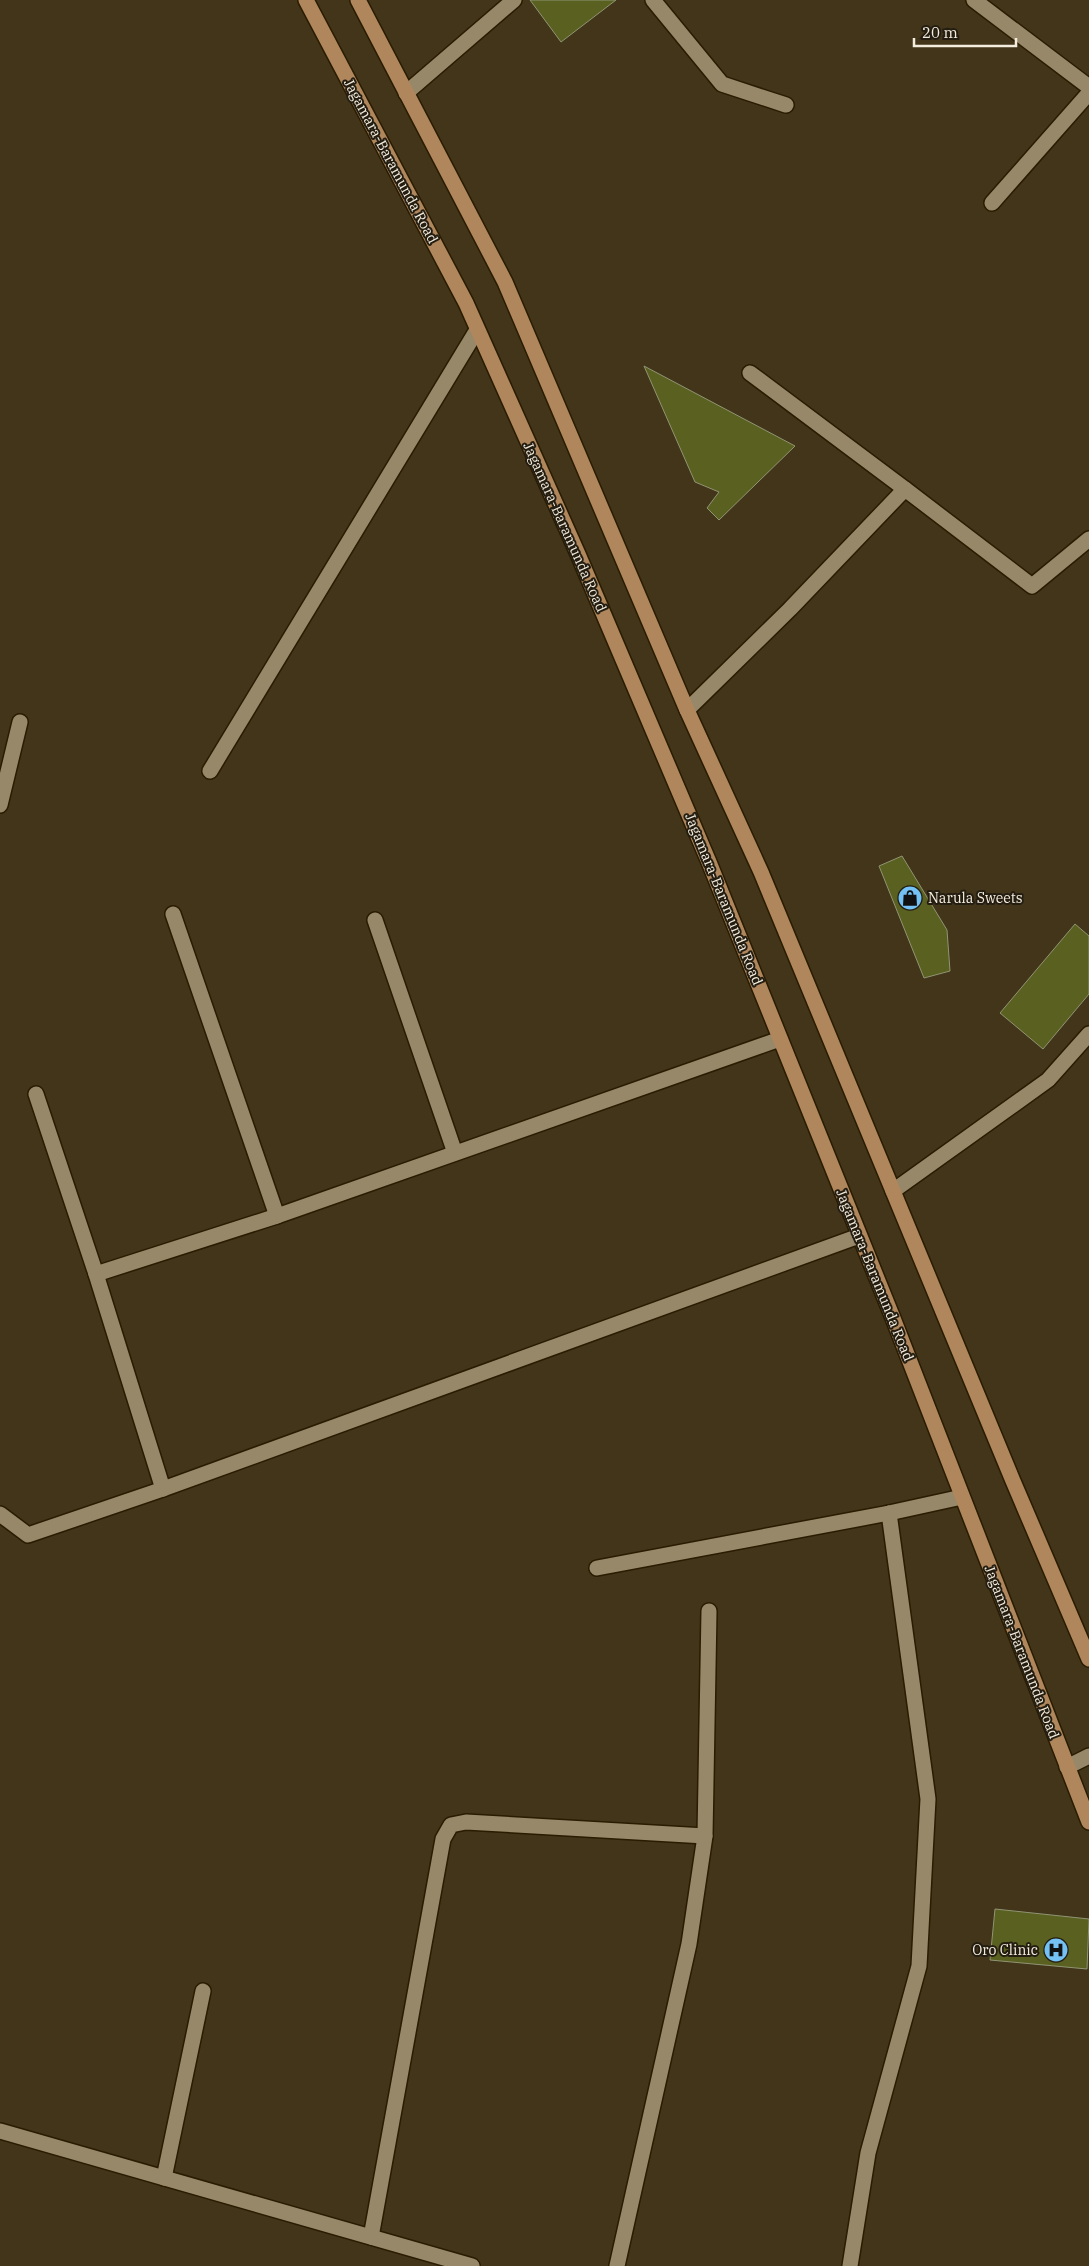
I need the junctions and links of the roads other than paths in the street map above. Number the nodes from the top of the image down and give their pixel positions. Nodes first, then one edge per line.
1 (306, 0) edge
2 (358, 0) edge
3 (514, 0) edge
4 (653, 0) edge
5 (974, 0) edge
6 (1089, 87) edge
7 (406, 92) junction
8 (1089, 93) edge
9 (786, 105) dead end
10 (992, 203) dead end
11 (477, 330) junction
12 (750, 373) dead end
13 (905, 488) junction
14 (1089, 540) edge
15 (688, 710) junction
16 (20, 722) dead end
17 (210, 771) dead end
18 (0, 805) edge
19 (173, 914) dead end
20 (375, 920) dead end
21 (1089, 1034) edge
22 (780, 1039) junction
23 (36, 1094) dead end
24 (454, 1153) junction
25 (892, 1191) junction
26 (277, 1216) junction
27 (860, 1236) junction
28 (96, 1274) junction
29 (163, 1489) junction
30 (962, 1497) junction
31 (889, 1513) junction
32 (0, 1514) edge
33 (597, 1568) dead end
34 (709, 1611) dead end
35 (1089, 1658) edge
36 (1089, 1756) edge
37 (1067, 1767) junction
38 (1089, 1822) edge
39 (705, 1836) junction
40 (203, 1991) dead end
41 (0, 2131) edge
42 (164, 2178) junction
43 (371, 2237) junction
44 (472, 2266) edge
45 (617, 2266) edge
46 (850, 2266) edge

1 - 11 street, Jagamara-Baramunda Road
2 - 7 street
3 - 7 street
4 - 9 street
5 - 6 street
7 - 15 street
8 - 10 street
11 - 17 street
11 - 22 street, Jagamara-Baramunda Road
12 - 13 street
13 - 14 street
13 - 15 street
15 - 25 street
16 - 18 street
19 - 26 street
20 - 24 street
21 - 25 street
22 - 24 street
22 - 27 street, Jagamara-Baramunda Road
23 - 28 street
24 - 26 street
25 - 35 street
26 - 28 street
27 - 29 street
27 - 30 street, Jagamara-Baramunda Road
28 - 29 street
29 - 32 street
30 - 31 street
30 - 37 street, Jagamara-Baramunda Road
31 - 33 street
31 - 46 street
34 - 39 street
36 - 37 street
37 - 38 street, Jagamara-Baramunda Road
39 - 43 street
39 - 45 street
40 - 42 street
41 - 42 street
42 - 43 street
43 - 44 street

